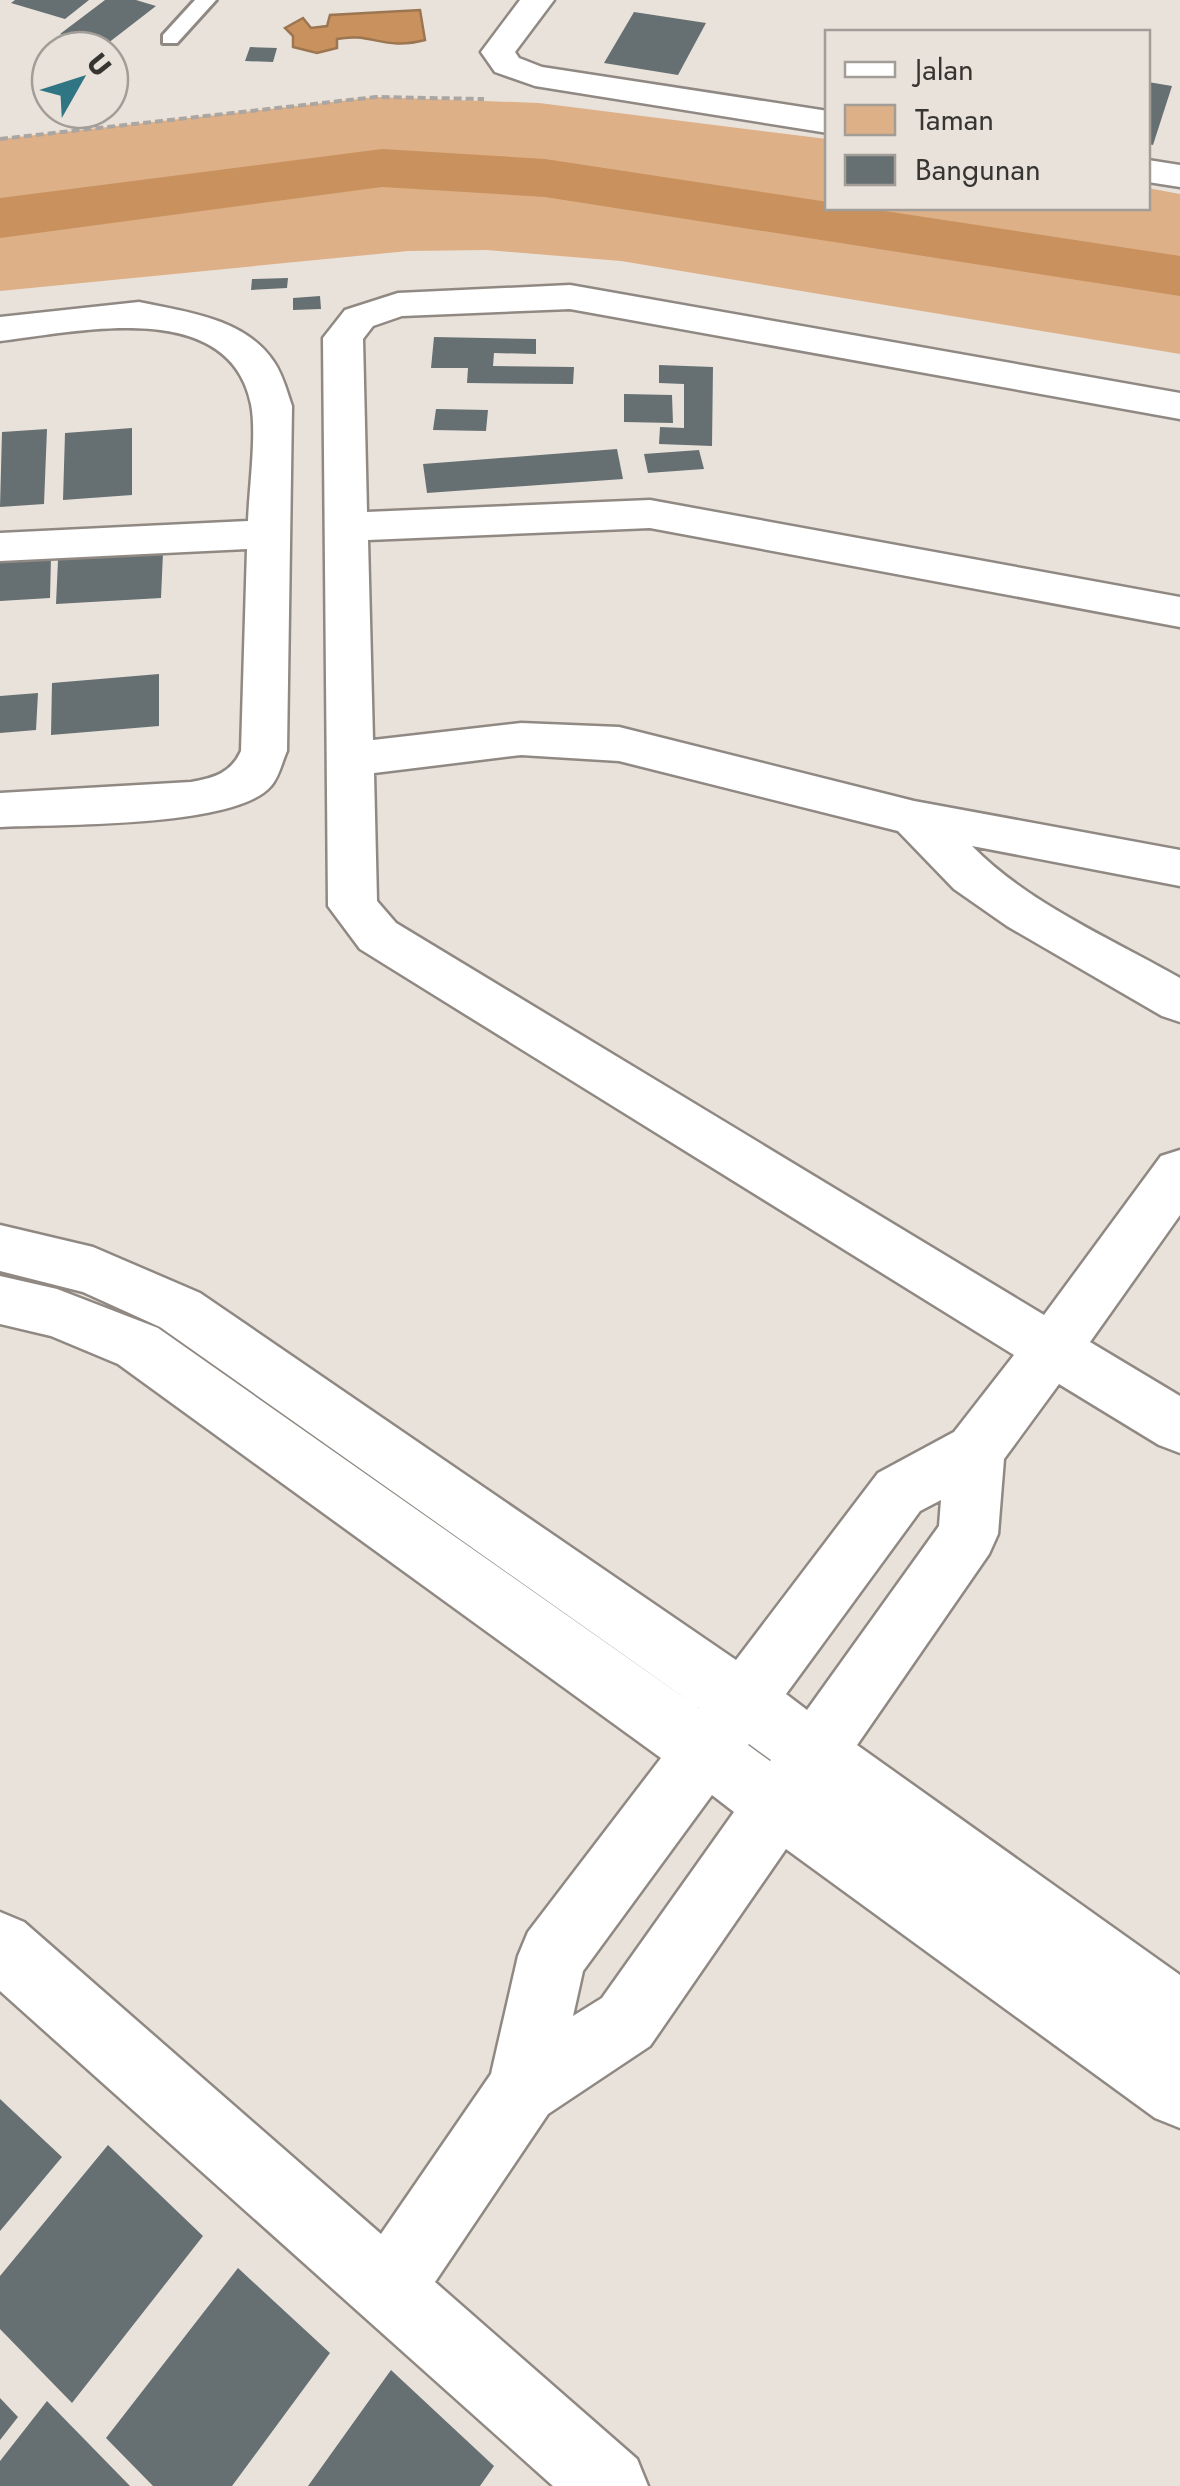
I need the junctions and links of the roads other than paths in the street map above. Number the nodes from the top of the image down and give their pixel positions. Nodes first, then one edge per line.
1 (206, 0) edge
2 (537, 0) edge
3 (170, 39) dead end
4 (825, 122) edge
5 (1150, 171) edge
6 (1180, 176) edge
7 (0, 329) edge
8 (1180, 406) edge
9 (348, 527) junction
10 (268, 534) junction
11 (0, 547) edge
12 (1180, 612) edge
13 (351, 759) junction
14 (0, 810) edge
15 (914, 818) junction
16 (1180, 868) edge
17 (1180, 1002) edge
18 (1180, 1172) edge
19 (0, 1248) edge
20 (0, 1300) edge
21 (1052, 1349) junction
22 (1180, 1427) edge
23 (975, 1451) junction
24 (741, 1700) junction
25 (702, 1754) junction
26 (796, 1780) junction
27 (0, 1946) edge
28 (1180, 2016) edge
29 (523, 2089) junction
30 (1180, 2093) edge
31 (388, 2287) junction
32 (610, 2486) edge

1 - 3 lane
2 - 4 street
5 - 6 street
7 - 10 street
8 - 9 street
9 - 12 street
9 - 13 street
10 - 11 street
10 - 14 street
13 - 15 street
13 - 21 street
15 - 16 street
15 - 17 street
18 - 21 street
19 - 24 street
20 - 25 street
21 - 22 street
21 - 23 street
23 - 24 street
23 - 26 street
24 - 25 street
24 - 26 street
25 - 26 street
25 - 29 street
26 - 28 street
26 - 29 street
26 - 30 street
27 - 31 street
29 - 31 street
31 - 32 street

